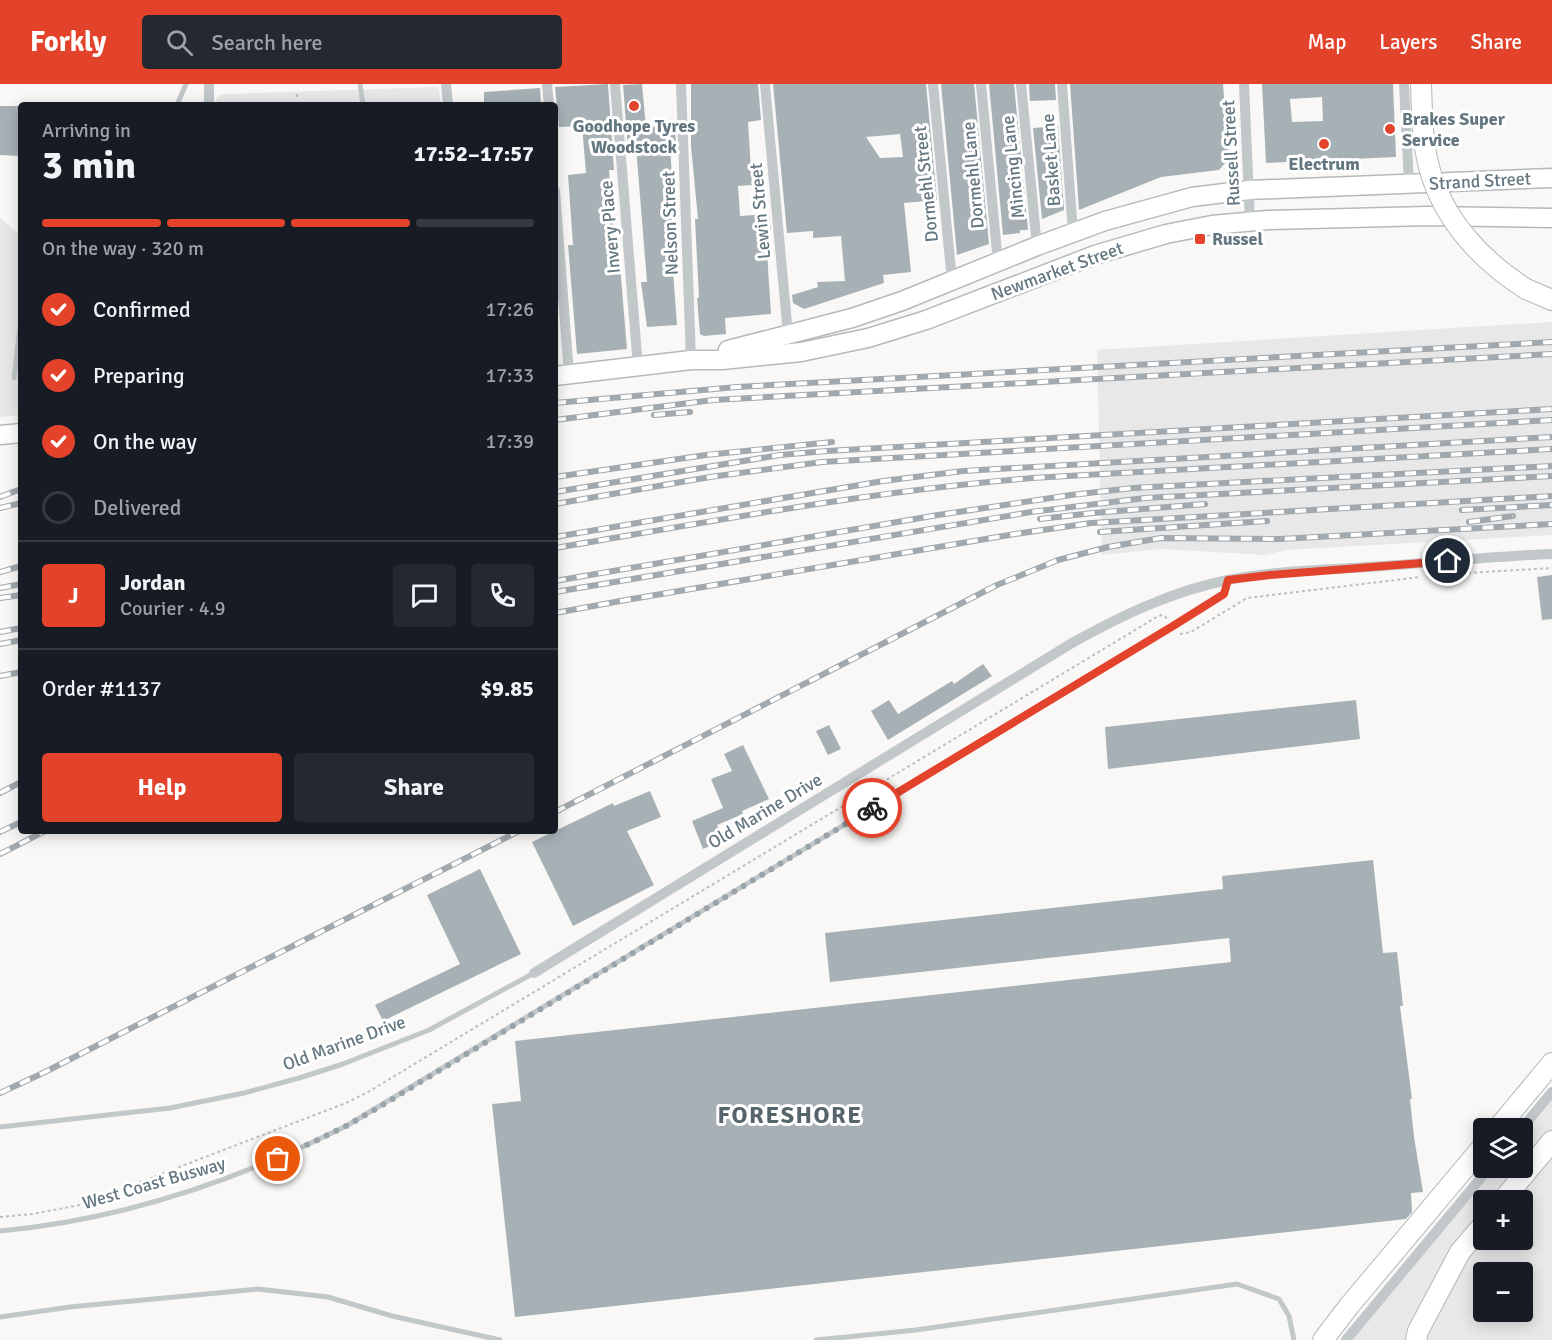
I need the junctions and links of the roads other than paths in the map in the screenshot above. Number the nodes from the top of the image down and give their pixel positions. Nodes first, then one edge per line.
1 (186, 84) edge
2 (209, 84) edge
3 (360, 84) edge
4 (446, 84) edge
5 (547, 84) edge
6 (615, 84) edge
7 (681, 84) edge
8 (765, 84) edge
9 (933, 84) edge
10 (981, 84) edge
11 (1021, 84) edge
12 (1062, 84) edge
13 (1244, 84) edge
14 (1404, 84) edge
15 (1421, 84) edge
16 (178, 102) edge
17 (209, 102) edge
18 (363, 102) edge
19 (448, 102) edge
20 (549, 102) edge
21 (1552, 178) edge
22 (1409, 184) junction
23 (1249, 190) junction
24 (1428, 216) joint
25 (1552, 218) edge
26 (1250, 221) junction
27 (1073, 233) junction
28 (1037, 246) junction
29 (998, 263) junction
30 (558, 270) edge
31 (952, 281) junction
32 (1552, 300) edge
33 (788, 335) junction
34 (18, 344) edge
35 (692, 360) junction
36 (638, 367) junction
37 (562, 375) edge
38 (14, 378) dead end
39 (18, 433) edge
40 (0, 435) edge
41 (1552, 554) edge
42 (1228, 580) junction
43 (534, 973) joint
44 (1552, 1063) edge
45 (1552, 1092) edge
46 (1506, 1118) edge
47 (1530, 1118) edge
48 (0, 1126) edge
49 (1552, 1141) edge
50 (1473, 1158) edge
51 (1481, 1178) edge
52 (1511, 1190) edge
53 (0, 1231) edge
54 (1473, 1237) edge
55 (0, 1317) edge
56 (500, 1340) edge
57 (816, 1340) edge
58 (826, 1340) edge
59 (1294, 1340) edge
60 (1323, 1340) edge
61 (1346, 1340) edge
62 (1416, 1340) edge

1 - 16 lane
2 - 17 street
3 - 18 lane
4 - 19 street
5 - 20 street
6 - 36 street, Invery Place
7 - 35 street, Nelson Street
8 - 33 street, Lewin Street
9 - 31 street, Dormehl Street
10 - 29 street, Dormehl Lane
11 - 28 street, Mincing Lane
12 - 27 street, Basket Lane
13 - 23 street, Russell Street
14 - 22 street
15 - 32 highway, bridge
21 - 22 main road, Strand Street
22 - 23 main road, Newmarket Street
23 - 26 street, Russell Street
23 - 27 main road, Newmarket Street
24 - 25 main road, Strand Street
24 - 26 main road, Newmarket Street
26 - 35 main road, Newmarket Street
27 - 28 main road, Newmarket Street
28 - 29 main road, Newmarket Street
29 - 31 main road, Newmarket Street
30 - 37 street
31 - 33 main road, Newmarket Street
33 - 35 main road, Newmarket Street
34 - 38 lane
35 - 36 main road, Newmarket Street
36 - 37 main road, Newmarket Street
39 - 40 main road
41 - 42 street, Old Marine Drive
42 - 43 street, Old Marine Drive
42 - 53 lane, West Coast Busway
43 - 48 lane, Old Marine Drive
44 - 46 highway
45 - 47 street
49 - 52 highway
50 - 60 highway
51 - 61 street
54 - 62 highway
55 - 56 lane
57 - 58 lane
58 - 59 lane

